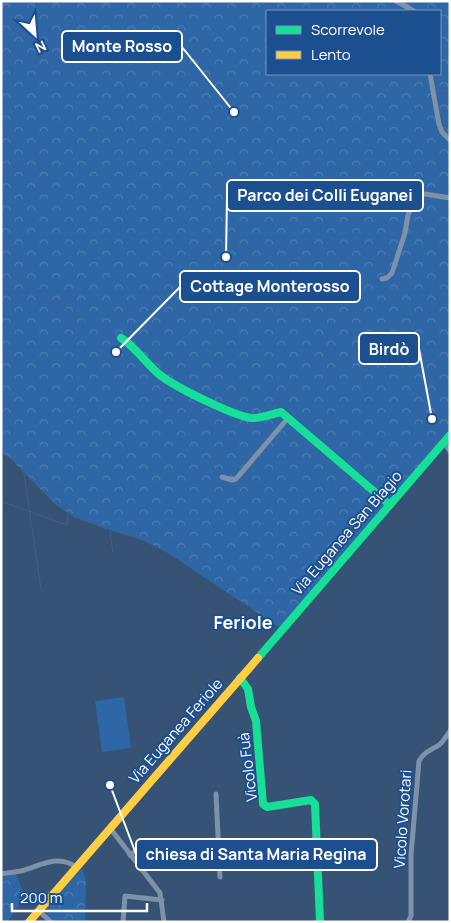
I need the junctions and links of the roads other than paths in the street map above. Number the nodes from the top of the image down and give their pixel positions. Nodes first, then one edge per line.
1 (396, 1) edge
2 (412, 10) edge
3 (430, 75) edge
4 (450, 140) edge
5 (450, 198) edge
6 (382, 279) dead end
7 (121, 338) dead end
8 (288, 418) junction
9 (450, 436) edge
10 (444, 442) junction
11 (450, 451) edge
12 (222, 477) dead end
13 (390, 505) junction
14 (266, 649) joint
15 (240, 678) junction
16 (450, 731) edge
17 (216, 794) dead end
18 (110, 828) junction
19 (218, 847) junction
20 (130, 855) junction
21 (77, 868) junction
22 (1, 874) edge
23 (220, 877) dead end
24 (162, 900) junction
25 (39, 911) junction
26 (29, 922) edge
27 (51, 922) edge
28 (123, 922) edge
29 (164, 922) edge
30 (320, 922) edge
31 (408, 922) edge

1 - 2 street
3 - 4 street
5 - 6 street
7 - 8 main road
8 - 12 street
8 - 13 main road
9 - 10 main road, Via Euganea San Biagio
10 - 11 street
10 - 13 main road, Via Euganea San Biagio
13 - 14 main road, Via Euganea San Biagio
14 - 15 main road, Via Euganea Feriole
15 - 18 main road, Via Euganea Feriole
15 - 30 main road, Vicolo Fuà
16 - 31 street, Vicolo Vorotari
17 - 19 street
18 - 20 street
18 - 21 main road, Via Euganea Feriole
19 - 20 street
19 - 23 street
20 - 24 street
21 - 22 street
21 - 25 main road, Via Euganea Feriole
24 - 28 street
24 - 29 street
25 - 26 main road, Via Euganea Feriole
25 - 27 street

